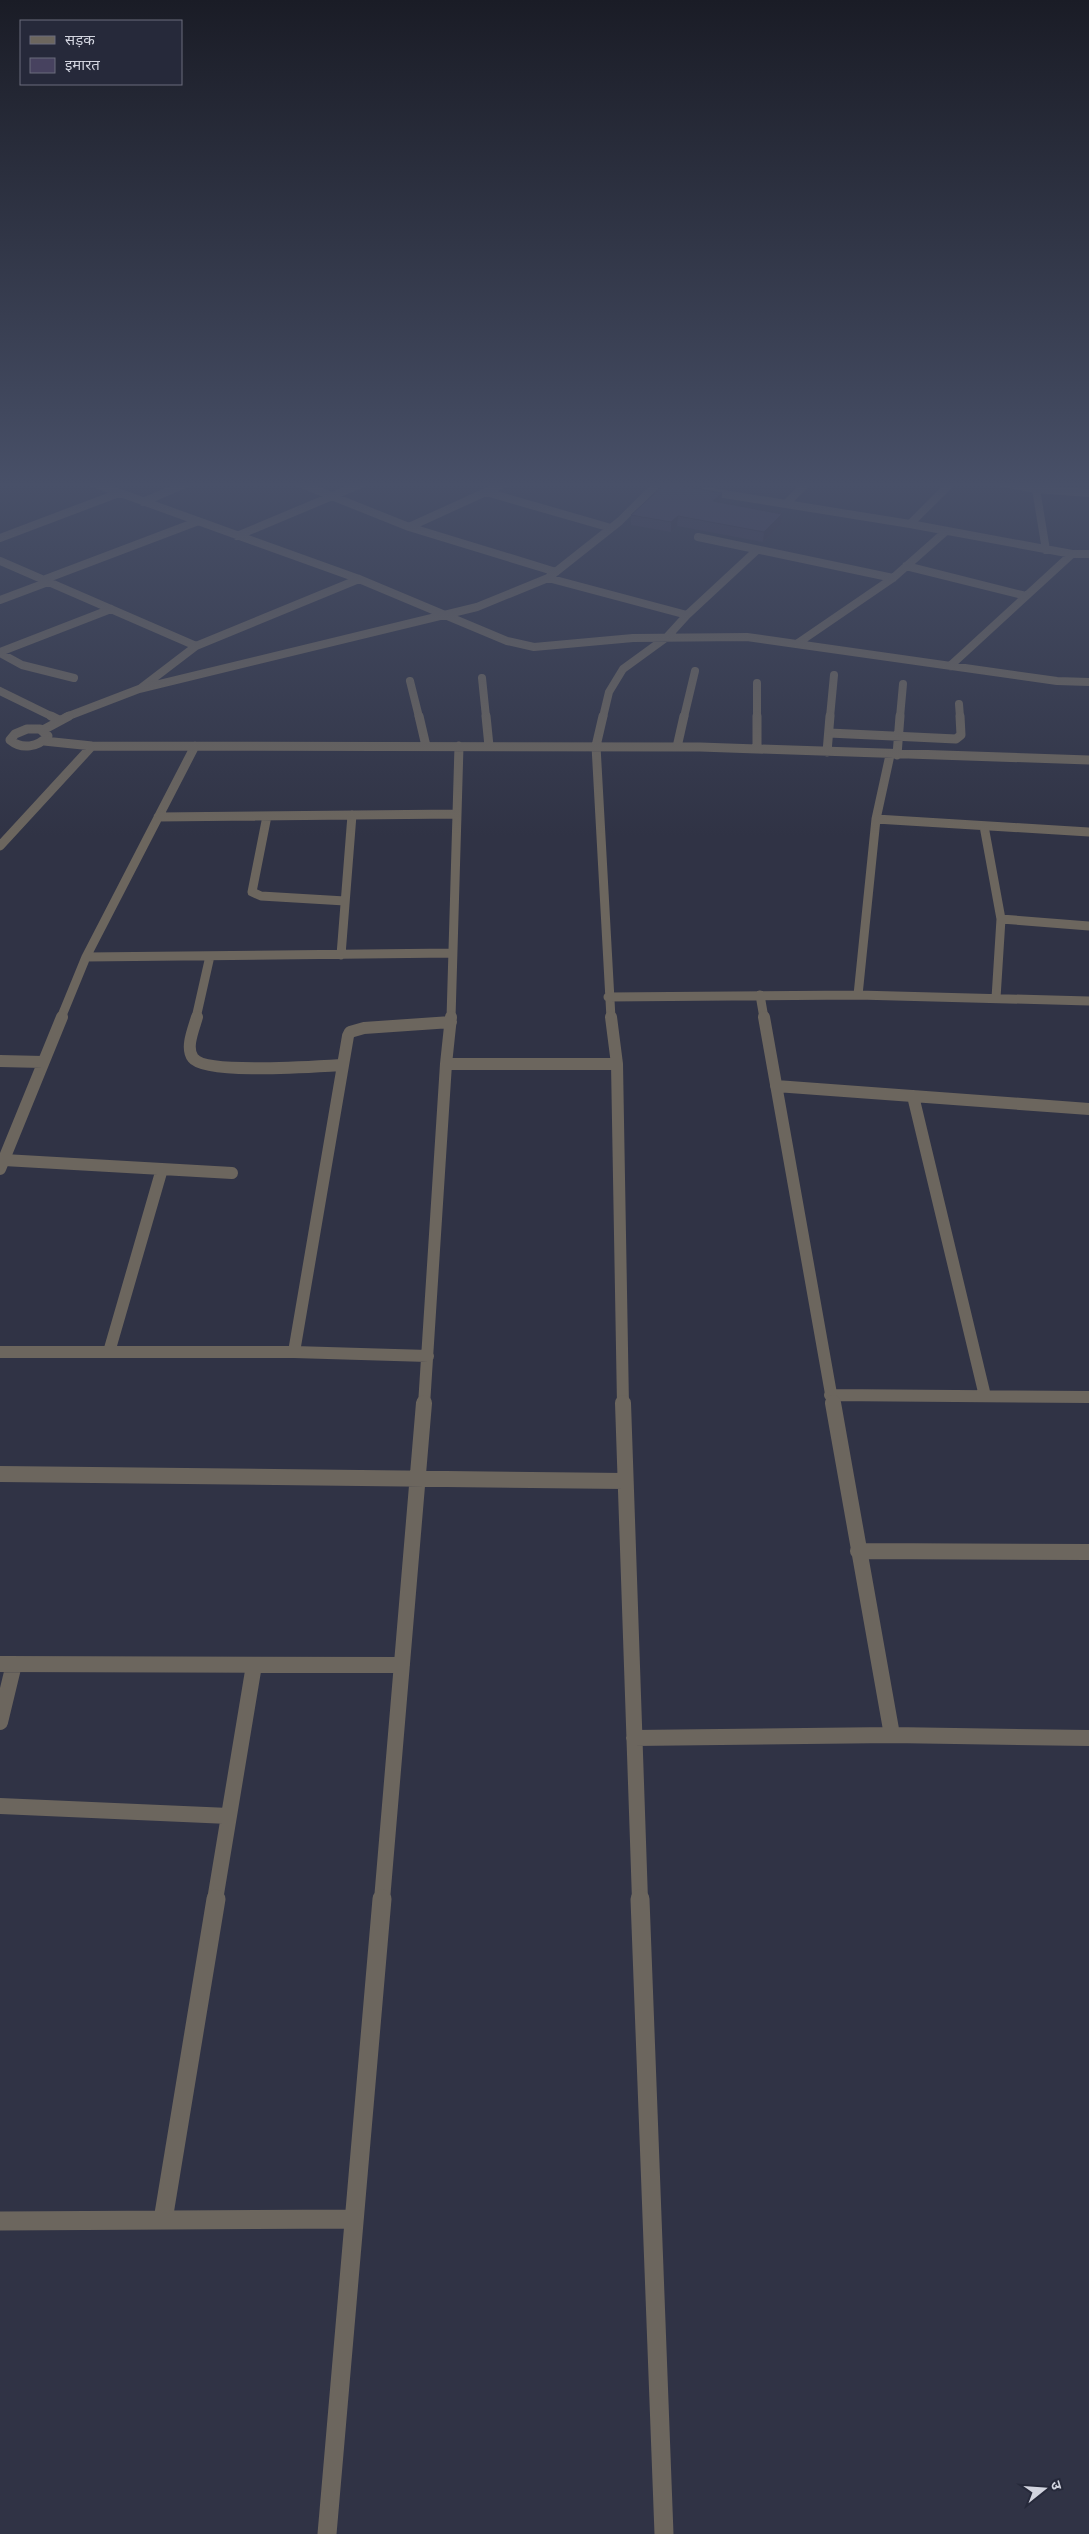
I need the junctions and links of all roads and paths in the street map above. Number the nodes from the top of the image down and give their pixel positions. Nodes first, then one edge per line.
1 (88, 599) edge
2 (310, 599) edge
3 (407, 599) edge
4 (494, 599) edge
5 (627, 599) edge
6 (703, 599) edge
7 (862, 599) edge
8 (1022, 599) edge
9 (111, 609) junction
10 (445, 615) junction
11 (686, 615) junction
12 (667, 638) junction
13 (798, 643) junction
14 (196, 646) junction
15 (0, 652) edge
16 (950, 666) junction
17 (695, 671) dead end
18 (834, 675) dead end
19 (74, 678) dead end
20 (482, 678) dead end
21 (410, 681) dead end
22 (757, 682) dead end
23 (1089, 682) edge
24 (903, 684) dead end
25 (139, 689) junction
26 (0, 691) edge
27 (959, 704) dead end
28 (59, 720) junction
29 (43, 730) junction
30 (14, 734) junction
31 (829, 734) junction
32 (899, 737) junction
33 (0, 738) edge
34 (44, 741) junction
35 (20, 746) junction
36 (92, 746) junction
37 (195, 746) junction
38 (426, 746) junction
39 (459, 746) junction
40 (489, 746) junction
41 (596, 746) junction
42 (677, 747) junction
43 (10, 748) dead end
44 (757, 749) junction
45 (827, 752) junction
46 (894, 755) junction
47 (1089, 760) edge
48 (457, 814) junction
49 (352, 815) junction
50 (267, 816) junction
51 (158, 817) junction
52 (876, 819) junction
53 (984, 826) junction
54 (1089, 832) edge
55 (0, 846) edge
56 (345, 901) junction
57 (1000, 919) junction
58 (1089, 926) edge
59 (452, 954) junction
60 (341, 955) junction
61 (210, 956) junction
62 (86, 957) junction
63 (760, 995) junction
64 (858, 995) junction
65 (608, 997) junction
66 (996, 998) junction
67 (1089, 1001) edge
68 (451, 1022) junction
69 (0, 1061) edge
70 (43, 1062) junction
71 (446, 1064) junction
72 (617, 1064) junction
73 (342, 1065) junction
74 (776, 1086) junction
75 (913, 1096) junction
76 (1089, 1109) edge
77 (2, 1164) edge
78 (162, 1169) junction
79 (232, 1173) dead end
80 (0, 1352) edge
81 (109, 1352) junction
82 (294, 1352) junction
83 (428, 1356) junction
84 (830, 1395) junction
85 (985, 1396) junction
86 (1089, 1397) edge
87 (0, 1474) edge
88 (419, 1478) junction
89 (624, 1481) junction
90 (858, 1551) junction
91 (1089, 1552) edge
92 (7, 1664) edge
93 (254, 1665) junction
94 (402, 1665) junction
95 (0, 1722) edge
96 (892, 1735) junction
97 (634, 1738) junction
98 (1089, 1738) edge
99 (0, 1806) edge
100 (229, 1816) junction
101 (354, 2218) junction
102 (163, 2220) junction
103 (0, 2221) edge
104 (327, 2534) edge
105 (664, 2534) edge

1 - 9 street
2 - 14 street
3 - 10 street
4 - 10 street
5 - 11 street
6 - 11 street
7 - 13 street
8 - 16 street
9 - 14 street
9 - 15 street
10 - 12 street
10 - 25 street
11 - 12 street
12 - 13 street
12 - 41 street
13 - 16 street
14 - 25 street
15 - 19 street
16 - 23 street
17 - 42 street
18 - 31 street
20 - 40 street
21 - 38 street
22 - 44 street
24 - 32 street
25 - 28 street
26 - 28 street
27 - 32 street
28 - 29 street
29 - 30 street
29 - 34 street
30 - 33 street
30 - 35 street
31 - 32 street
31 - 45 street
32 - 46 street
34 - 35 street
34 - 36 street
35 - 43 street
36 - 37 street
36 - 55 street
37 - 38 street
37 - 51 street
38 - 39 street
39 - 40 street
39 - 48 street
40 - 41 street
41 - 42 street
41 - 65 street
42 - 44 street
44 - 45 street
45 - 46 street
46 - 47 street
46 - 52 street
48 - 49 street
48 - 59 street
49 - 50 street
49 - 56 street
50 - 51 street
50 - 56 street
51 - 62 street
52 - 53 street
52 - 64 street
53 - 54 street
53 - 57 street
56 - 60 street
57 - 58 street
57 - 66 street
59 - 60 street
59 - 68 street
60 - 61 street
61 - 62 street
61 - 73 street
62 - 70 street
63 - 64 street
63 - 65 street
63 - 74 street
64 - 66 street
65 - 72 street
66 - 67 street
68 - 71 street
68 - 73 street
69 - 70 street
70 - 77 street
71 - 72 street
71 - 83 street
72 - 89 street
73 - 82 street
74 - 75 street
74 - 84 street
75 - 76 street
75 - 85 street
77 - 78 street
78 - 79 street
78 - 81 street
80 - 81 street
81 - 82 street
82 - 83 street
83 - 88 street
84 - 85 street
84 - 90 street
85 - 86 street
87 - 88 street
88 - 89 street
88 - 94 street
89 - 97 street
90 - 91 street
90 - 96 street
92 - 93 street
92 - 95 street
93 - 94 street
93 - 100 street
94 - 101 street
96 - 97 street
96 - 98 street
97 - 105 street
99 - 100 street
100 - 102 street
101 - 102 street
101 - 104 street
102 - 103 street

